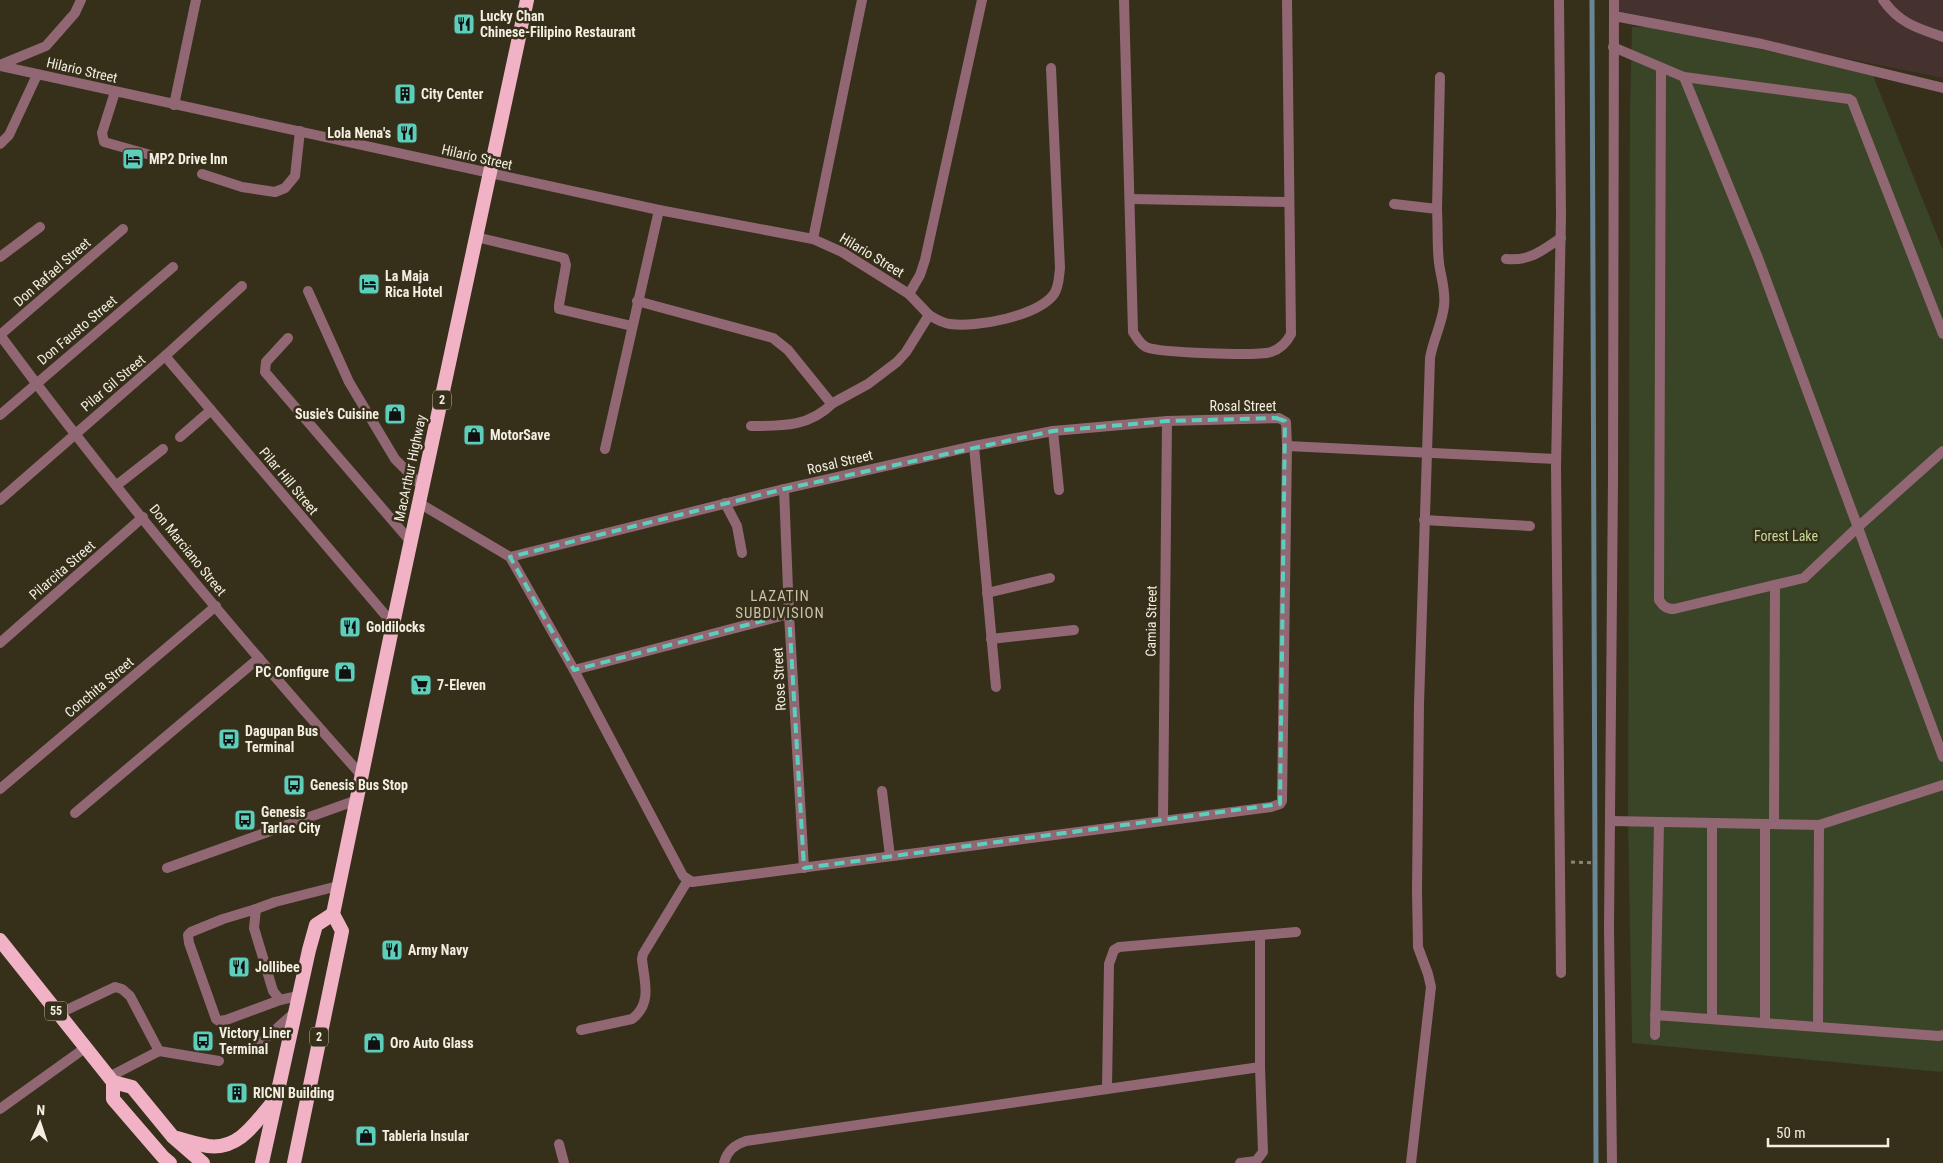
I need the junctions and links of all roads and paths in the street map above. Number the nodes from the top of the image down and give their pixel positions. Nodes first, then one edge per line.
1 (81, 0) edge
2 (196, 0) edge
3 (527, 0) edge
4 (862, 0) edge
5 (982, 0) edge
6 (1124, 0) edge
7 (1287, 0) edge
8 (1560, 0) edge
9 (1614, 0) edge
10 (1883, 0) edge
11 (1614, 16) junction
12 (1943, 37) edge
13 (1613, 46) junction
14 (0, 66) edge
15 (1052, 68) dead end
16 (1661, 68) junction
17 (37, 74) junction
18 (1440, 77) dead end
19 (1684, 77) junction
20 (1943, 88) edge
21 (116, 92) junction
22 (174, 105) junction
23 (300, 131) junction
24 (0, 144) edge
25 (172, 161) dead end
26 (202, 174) dead end
27 (489, 174) junction
28 (1131, 199) junction
29 (1289, 202) junction
30 (1394, 204) dead end
31 (1437, 209) junction
32 (659, 210) junction
33 (40, 226) dead end
34 (122, 229) dead end
35 (476, 237) junction
36 (813, 238) junction
37 (1560, 238) junction
38 (0, 257) edge
39 (1506, 259) dead end
40 (173, 267) dead end
41 (242, 286) dead end
42 (308, 291) dead end
43 (909, 294) junction
44 (637, 301) junction
45 (929, 315) junction
46 (632, 326) junction
47 (1943, 334) edge
48 (0, 335) edge
49 (288, 338) dead end
50 (165, 356) junction
51 (36, 384) junction
52 (833, 403) junction
53 (211, 410) junction
54 (0, 415) edge
55 (1167, 421) junction
56 (751, 426) dead end
57 (1053, 431) junction
58 (75, 433) junction
59 (180, 437) dead end
60 (974, 446) junction
61 (1287, 446) junction
62 (164, 448) dead end
63 (605, 449) dead end
64 (1943, 451) edge
65 (1426, 452) junction
66 (1556, 459) junction
67 (117, 485) junction
68 (423, 487) junction
69 (784, 489) junction
70 (1059, 490) dead end
71 (0, 500) edge
72 (419, 503) junction
73 (725, 503) junction
74 (142, 517) junction
75 (1424, 520) junction
76 (1530, 526) dead end
77 (1859, 526) junction
78 (411, 542) junction
79 (742, 553) dead end
80 (510, 557) junction
81 (1050, 578) dead end
82 (1775, 586) junction
83 (987, 593) junction
84 (216, 606) junction
85 (789, 614) junction
86 (393, 624) junction
87 (1074, 630) dead end
88 (991, 639) junction
89 (0, 643) edge
90 (259, 658) junction
91 (574, 670) junction
92 (996, 687) dead end
93 (1943, 757) edge
94 (362, 776) junction
95 (1943, 785) edge
96 (0, 789) edge
97 (882, 791) dead end
98 (357, 800) junction
99 (75, 813) dead end
100 (1163, 820) junction
101 (1610, 821) junction
102 (1659, 822) junction
103 (1712, 823) junction
104 (1770, 824) junction
105 (1819, 825) junction
106 (890, 856) junction
107 (1570, 862) dead end
108 (1605, 863) dead end
109 (167, 868) dead end
110 (804, 868) junction
111 (688, 880) junction
112 (338, 886) junction
113 (256, 909) junction
114 (333, 914) junction
115 (1296, 932) dead end
116 (1260, 935) junction
117 (0, 940) edge
118 (1561, 973) dead end
119 (298, 996) junction
120 (280, 1000) junction
121 (294, 1013) junction
122 (58, 1014) junction
123 (1655, 1015) junction
124 (1712, 1019) junction
125 (1765, 1023) junction
126 (1818, 1027) junction
127 (581, 1030) dead end
128 (1655, 1035) dead end
129 (1943, 1035) edge
130 (257, 1046) dead end
131 (85, 1048) junction
132 (159, 1051) junction
133 (220, 1061) dead end
134 (1260, 1067) junction
135 (111, 1079) junction
136 (1107, 1088) junction
137 (275, 1099) junction
138 (0, 1109) edge
139 (173, 1137) junction
140 (559, 1144) dead end
141 (166, 1161) edge
142 (1257, 1162) edge
143 (203, 1163) edge
144 (262, 1163) edge
145 (294, 1163) edge
146 (564, 1163) edge
147 (724, 1163) edge
148 (1240, 1163) edge
149 (1411, 1163) edge
150 (1612, 1163) edge

1 - 14 street
2 - 22 street
3 - 27 highway, MacArthur Highway / 2
4 - 36 street
5 - 43 street
6 - 28 street
7 - 29 street
8 - 37 street
9 - 11 street
10 - 12 street
11 - 13 street
11 - 20 street
13 - 16 street
13 - 101 street
14 - 17 street, Hilario Street
15 - 45 street
16 - 19 street
16 - 82 street
17 - 21 street, Hilario Street
17 - 24 street
18 - 31 street
19 - 47 street
19 - 77 street
21 - 22 street, Hilario Street
21 - 25 street
22 - 23 street, Hilario Street
23 - 26 street
23 - 27 street, Hilario Street
27 - 32 street, Hilario Street
27 - 35 highway, MacArthur Highway / 2
28 - 29 street
28 - 29 street
30 - 31 street
31 - 65 street
32 - 36 street, Hilario Street
32 - 44 street
33 - 38 street
34 - 48 street, Don Rafael Street
35 - 46 street
35 - 68 highway, MacArthur Highway / 2
36 - 43 street, Hilario Street
37 - 39 street
37 - 66 street
40 - 51 street, Don Fausto Street
41 - 50 street, Pilar Gil Street
42 - 68 street
43 - 45 street, Hilario Street
44 - 46 street
44 - 52 street
45 - 52 street
46 - 63 street
48 - 51 street, Don Marciano Street
49 - 78 street
50 - 53 street, Pilar Hill Street
50 - 58 street, Pilar Gil Street
51 - 54 street, Don Fausto Street
51 - 58 street, Don Marciano Street
52 - 56 street
53 - 59 street
53 - 86 street, Pilar Hill Street
55 - 57 street, Rosal Street
55 - 61 street, Rosal Street
55 - 100 street, Camia Street
57 - 60 street, Rosal Street
57 - 70 street
58 - 67 street, Don Marciano Street
58 - 71 street, Pilar Gil Street
60 - 69 street, Rosal Street
60 - 83 street
61 - 65 street
61 - 100 street
62 - 67 street
64 - 77 street
65 - 66 street
65 - 75 street
66 - 118 street
67 - 74 street, Don Marciano Street
68 - 72 highway, MacArthur Highway / 2
69 - 73 street, Rosal Street
69 - 85 street, Rose Street
72 - 78 highway, MacArthur Highway / 2
72 - 80 street
73 - 79 street
73 - 80 street, Rosal Street
74 - 84 street, Don Marciano Street
74 - 89 street, Pilarcita Street
75 - 76 street
75 - 149 street
77 - 82 street
77 - 93 street
78 - 86 highway, MacArthur Highway / 2
80 - 91 street
81 - 83 street
82 - 104 street
83 - 88 street
84 - 90 street, Don Marciano Street
84 - 96 street, Conchita Street
85 - 91 street
85 - 110 street, Rose Street
86 - 94 highway, MacArthur Highway / 2
87 - 88 street
88 - 92 street
90 - 94 street, Don Marciano Street
90 - 99 street
91 - 111 street
94 - 98 highway, MacArthur Highway / 2
95 - 105 street
97 - 106 street
98 - 109 street
98 - 112 highway, MacArthur Highway / 2
100 - 106 street
101 - 102 street
101 - 150 street
102 - 103 street
102 - 123 street
103 - 104 street
103 - 124 street
104 - 105 street
104 - 125 street
105 - 126 street
106 - 110 street
107 - 108 path
110 - 111 street
111 - 127 street
112 - 113 street
112 - 114 highway, MacArthur Highway / 2
113 - 120 street
113 - 120 street
114 - 119 highway, 2
114 - 145 highway, MacArthur Highway / 2
115 - 116 street
116 - 134 street
116 - 136 street
117 - 122 highway, 55
119 - 120 street
119 - 121 highway, 2
121 - 130 street
121 - 137 highway, 2
122 - 131 highway, 55
122 - 132 street
123 - 124 street
123 - 128 street
124 - 125 street
125 - 126 street
126 - 129 street
131 - 135 highway, 55
131 - 138 street
132 - 133 street
132 - 135 street
134 - 136 street
134 - 142 street
135 - 139 highway, 55
135 - 141 highway, 55
136 - 147 street
137 - 139 highway
137 - 144 highway, 2
139 - 143 highway, 55
140 - 146 street
142 - 148 street

